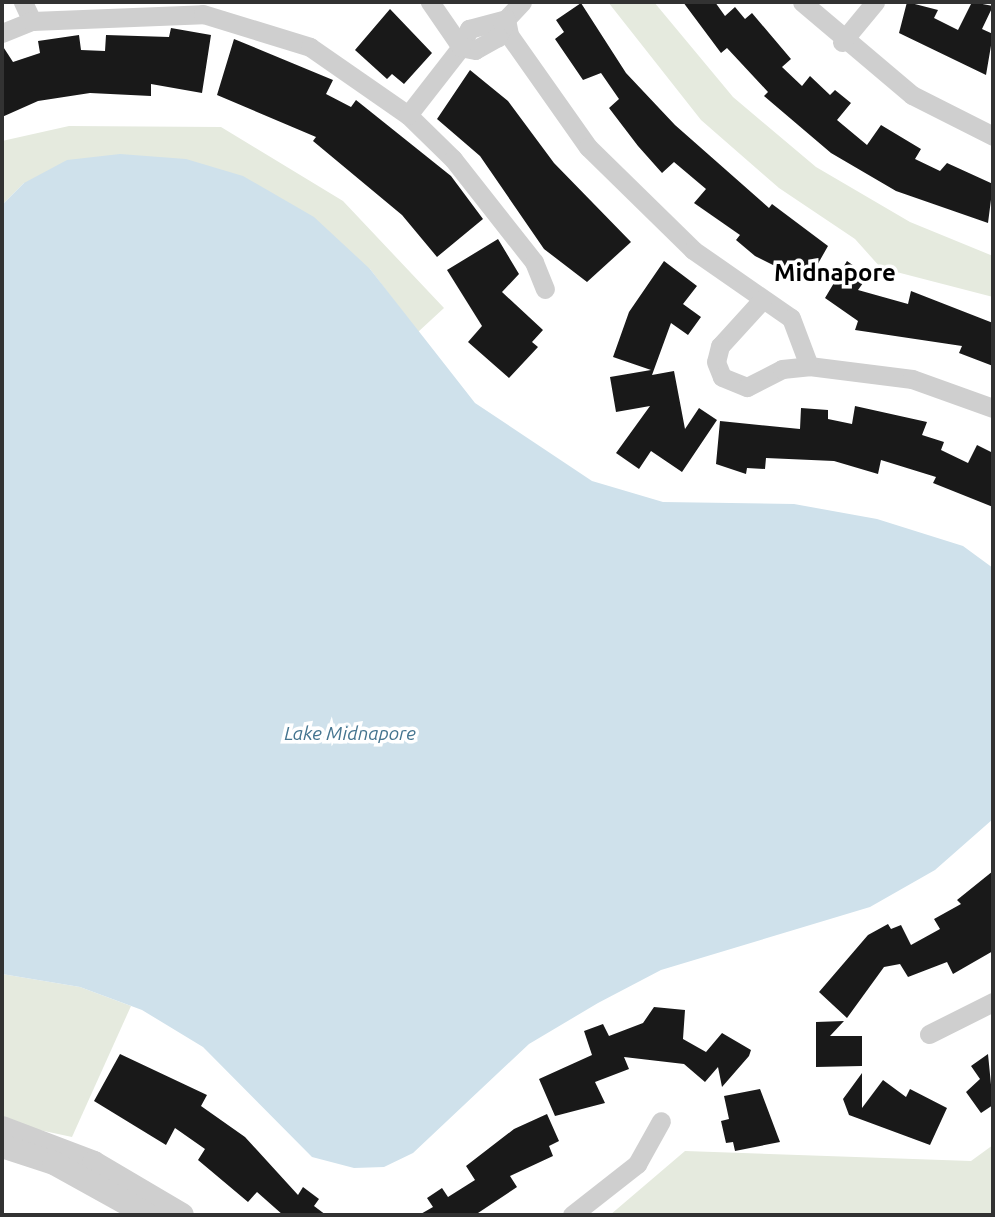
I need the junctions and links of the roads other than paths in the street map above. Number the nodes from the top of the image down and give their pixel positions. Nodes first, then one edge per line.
1 (23, 2) edge
2 (430, 2) edge
3 (522, 2) edge
4 (802, 2) edge
5 (875, 2) edge
6 (203, 8) edge
7 (506, 19) junction
8 (32, 21) junction
9 (2, 33) edge
10 (842, 42) junction
11 (461, 47) junction
12 (408, 115) junction
13 (993, 136) edge
14 (545, 289) dead end
15 (762, 300) junction
16 (809, 366) junction
17 (993, 408) edge
18 (993, 1002) edge
19 (929, 1034) dead end
20 (661, 1121) dead end
21 (2, 1128) edge
22 (2, 1146) edge
23 (57, 1156) junction
24 (148, 1215) edge
25 (182, 1215) edge
26 (572, 1215) edge

1 - 8 street
2 - 11 street
3 - 7 street
4 - 10 street
5 - 10 street
6 - 8 street
6 - 12 street
7 - 11 street
7 - 15 street
8 - 9 street
10 - 13 street
11 - 12 street
12 - 14 street
15 - 16 street
15 - 16 street
16 - 17 street
18 - 19 street
20 - 26 street
21 - 23 street
22 - 23 street
23 - 24 street
23 - 25 street

